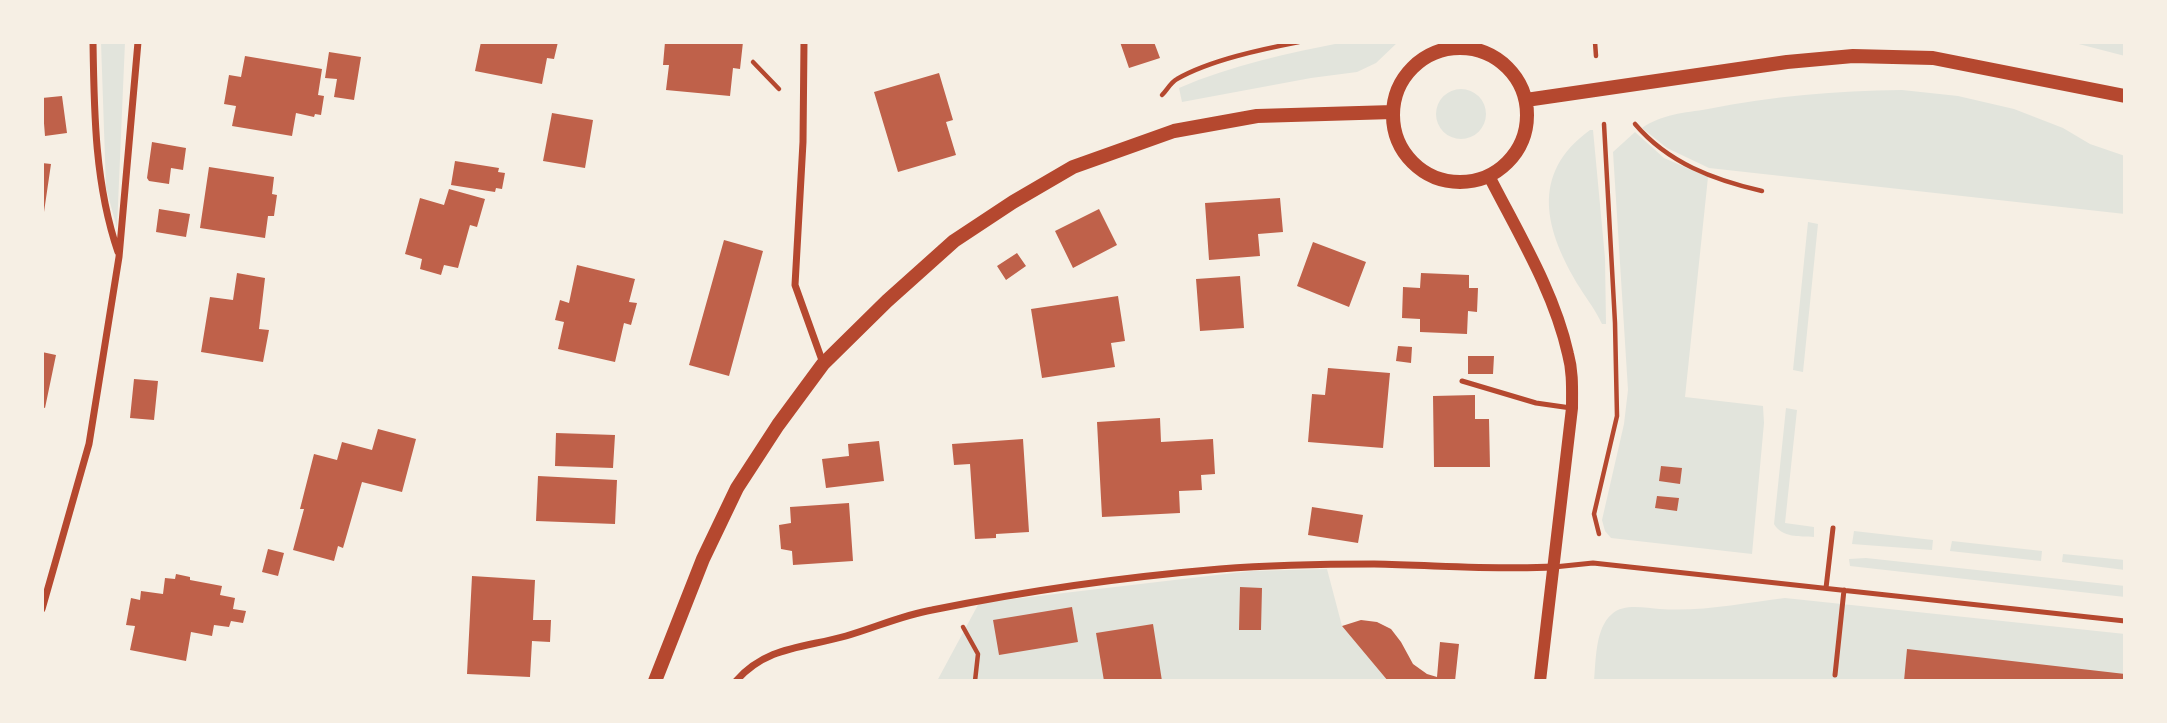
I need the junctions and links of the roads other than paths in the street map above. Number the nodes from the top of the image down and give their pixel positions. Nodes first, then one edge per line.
1 (93, 42) edge
2 (138, 42) edge
3 (804, 42) edge
4 (1449, 45) edge
5 (2125, 96) edge
6 (1526, 100) junction
7 (1393, 112) junction
8 (1489, 176) junction
9 (119, 257) junction
10 (823, 364) junction
11 (1462, 381) dead end
12 (1572, 408) junction
13 (1833, 528) dead end
14 (1554, 566) junction
15 (1826, 588) junction
16 (1844, 590) junction
17 (42, 609) edge
18 (2125, 621) edge
19 (1835, 675) dead end
20 (654, 681) edge
21 (736, 681) edge
22 (1540, 681) edge

1 - 9 street
2 - 9 street
3 - 10 street
4 - 6 main road
4 - 7 main road
5 - 6 main road
6 - 8 main road
7 - 8 main road
7 - 10 main road
8 - 12 street
9 - 17 street
10 - 20 main road
11 - 12 lane
12 - 14 street
13 - 15 lane
14 - 15 lane
14 - 21 street
14 - 22 street
15 - 16 lane
16 - 18 lane
16 - 19 lane

